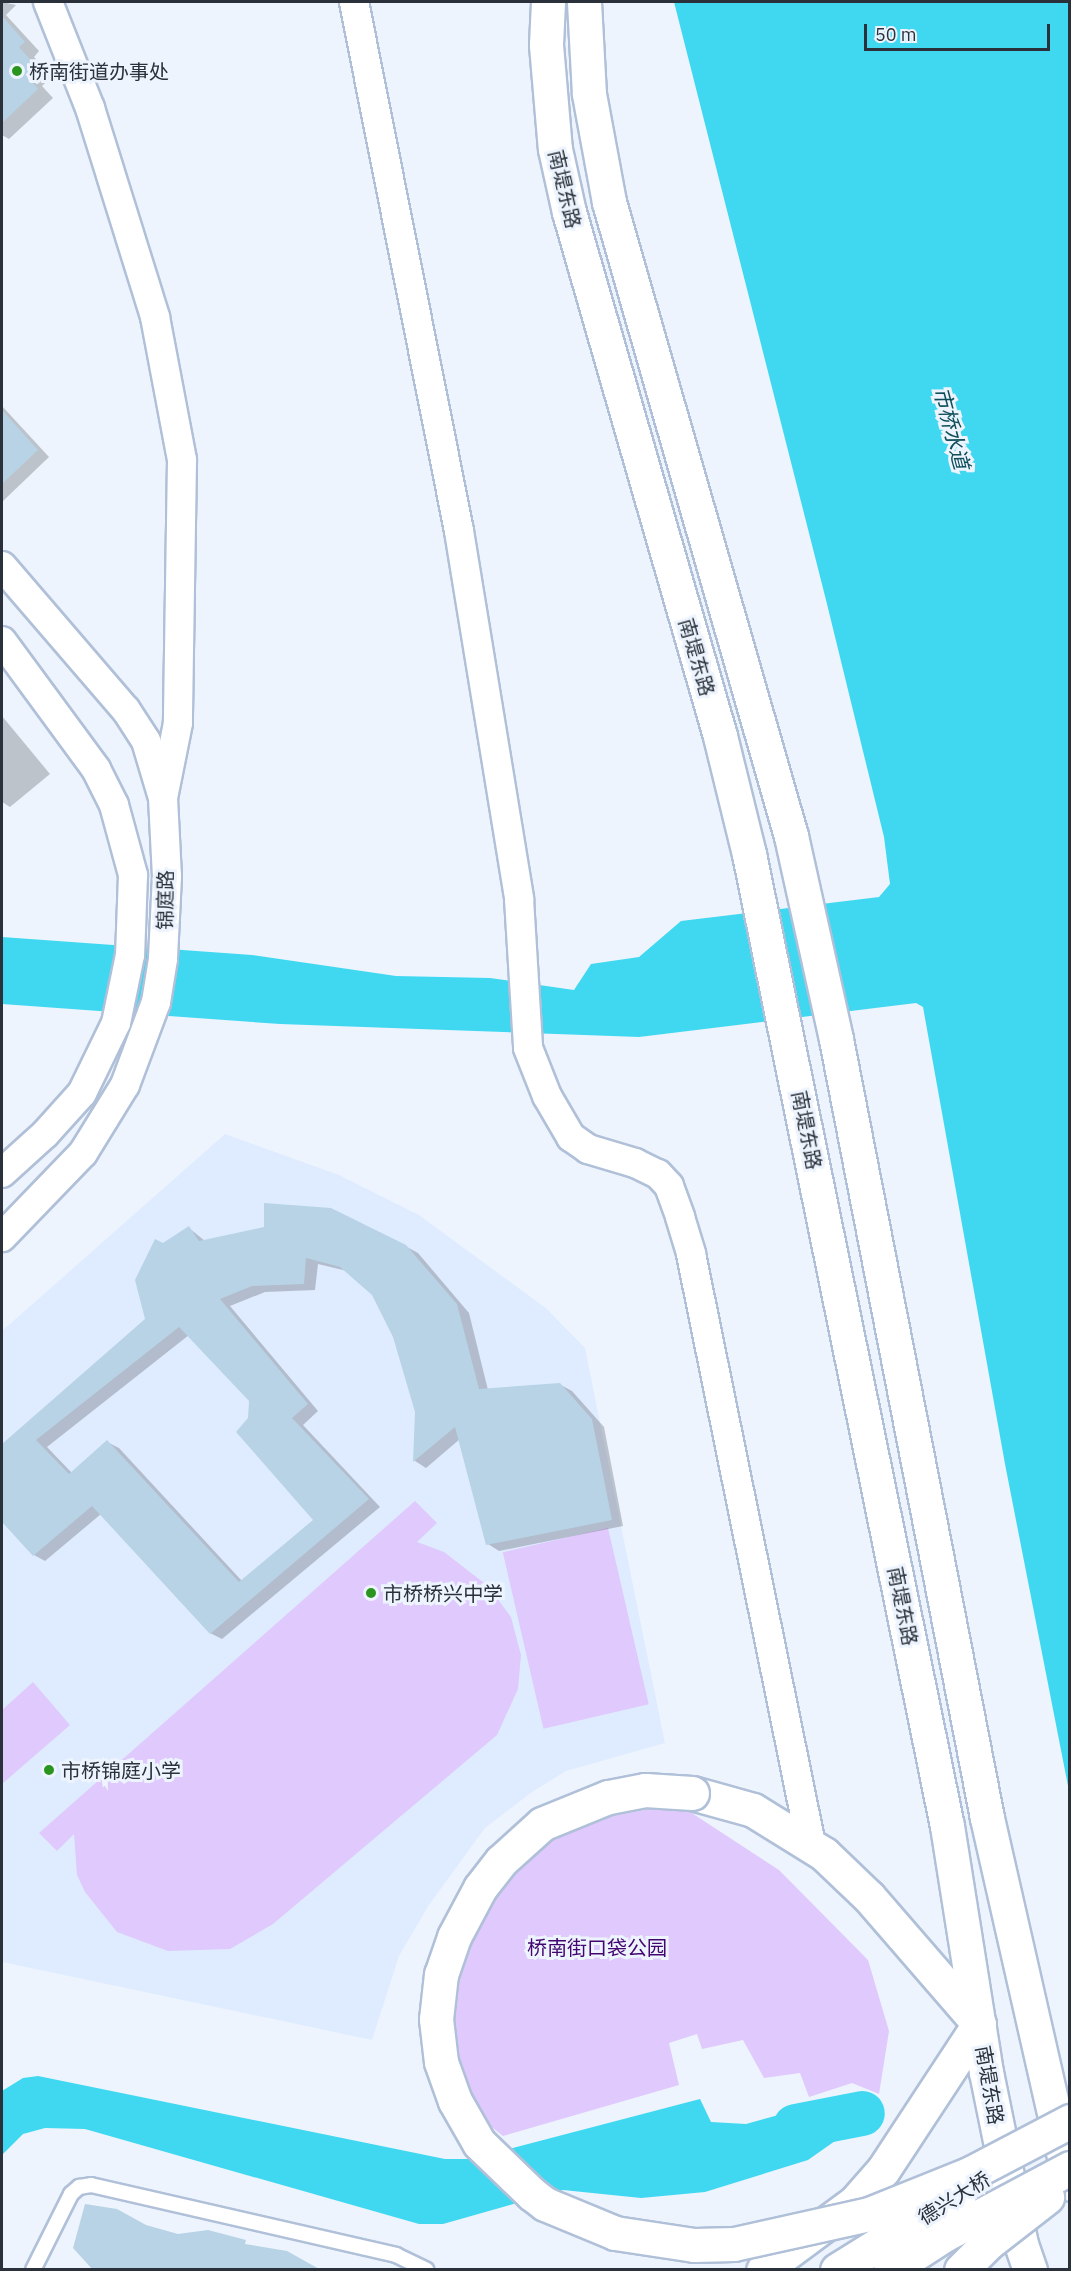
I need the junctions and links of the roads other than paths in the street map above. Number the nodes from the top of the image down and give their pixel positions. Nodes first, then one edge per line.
1 (48, 2) edge
2 (354, 2) edge
3 (548, 2) edge
4 (584, 2) edge
5 (2, 566) edge
6 (2, 641) edge
7 (163, 798) junction
8 (2, 1173) edge
9 (2, 1237) edge
10 (811, 1845) junction
11 (979, 2024) junction
12 (1070, 2123) edge
13 (1070, 2168) edge
14 (1070, 2182) edge
15 (33, 2270) edge
16 (427, 2270) edge
17 (763, 2270) edge
18 (837, 2270) edge
19 (891, 2270) edge
20 (961, 2270) edge
21 (1030, 2270) edge

1 - 7 street
2 - 10 street
3 - 11 street, 南堤东路
4 - 14 street, 南堤东路
5 - 7 street, 锦庭路
6 - 8 street, 锦庭路
7 - 9 street, 锦庭路
10 - 11 street
10 - 12 street, bridge
11 - 17 street
11 - 21 street, 南堤东路
12 - 18 street, 德兴大桥, bridge
13 - 19 street, 德兴大桥, bridge
14 - 20 street, bridge
15 - 16 lane

